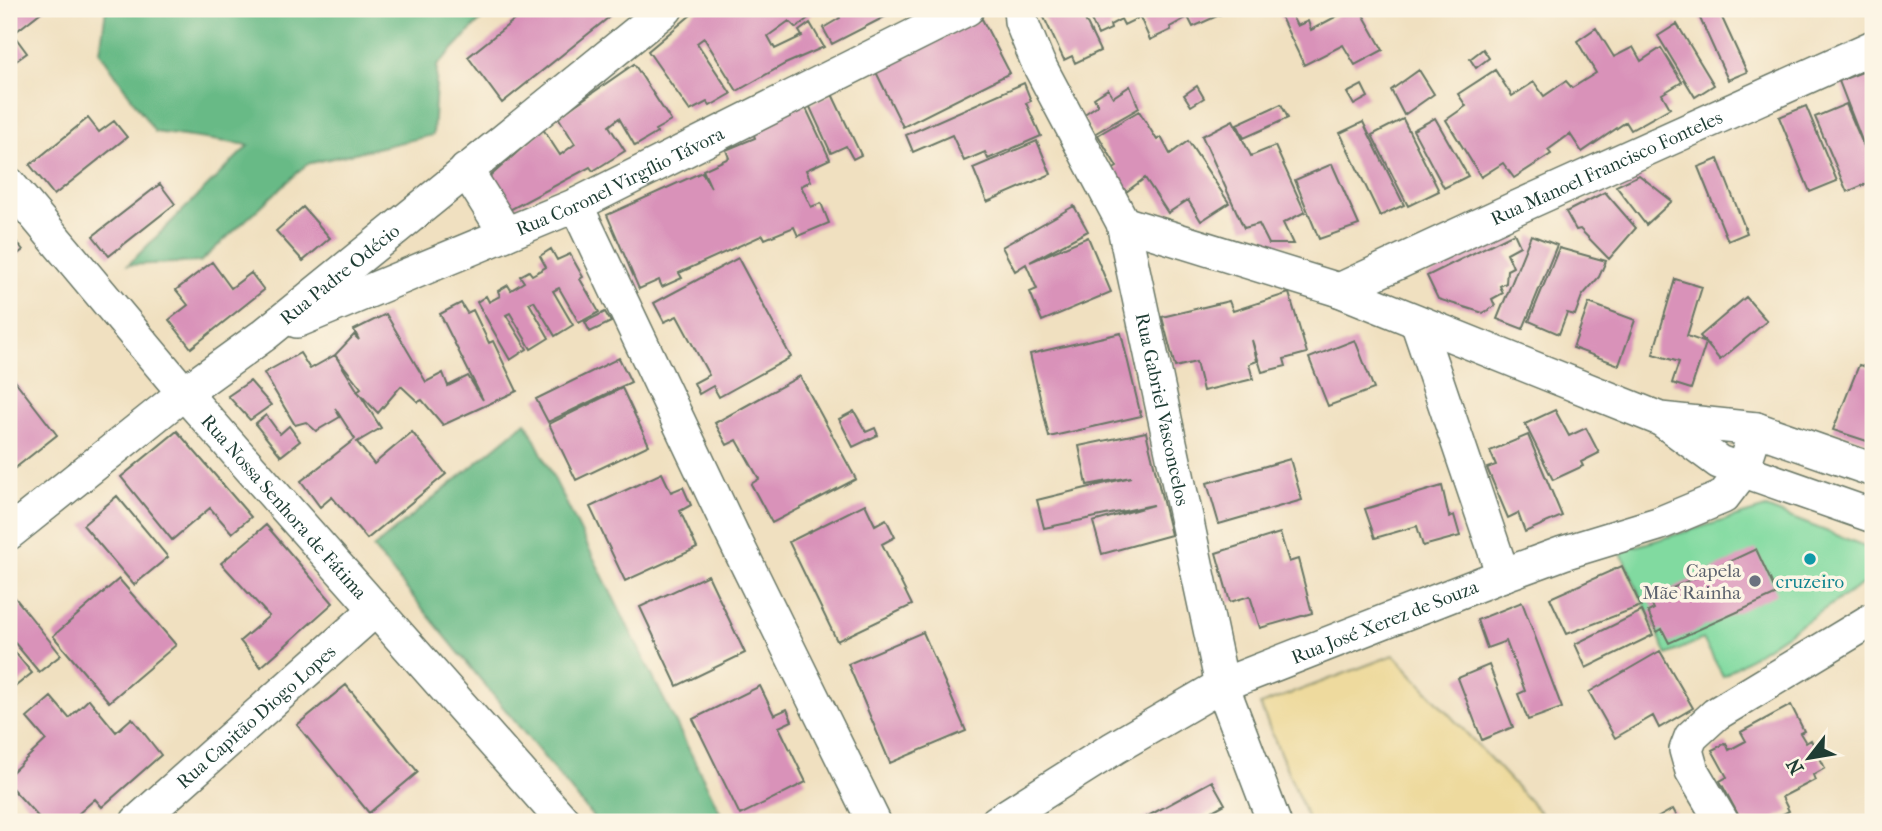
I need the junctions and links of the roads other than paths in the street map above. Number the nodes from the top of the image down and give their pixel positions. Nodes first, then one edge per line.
1 (666, 9) edge
2 (967, 9) edge
3 (1020, 9) edge
4 (1873, 47) edge
5 (466, 170) junction
6 (9, 184) edge
7 (576, 205) junction
8 (1123, 223) junction
9 (506, 234) junction
10 (1339, 290) junction
11 (1417, 322) junction
12 (264, 335) junction
13 (184, 393) junction
14 (1660, 419) junction
15 (1756, 429) junction
16 (1873, 470) edge
17 (1742, 472) junction
18 (1873, 516) edge
19 (9, 533) edge
20 (1503, 575) junction
21 (375, 610) junction
22 (1873, 620) edge
23 (1222, 685) junction
24 (137, 822) edge
25 (564, 822) edge
26 (874, 822) edge
27 (997, 822) edge
28 (1274, 822) edge
29 (1722, 822) edge

1 - 5 street, Rua Padre Odécio
2 - 7 street, Rua Coronel Virgílio Távora
3 - 8 street, Rua Gabriel Vasconcelos
4 - 10 street, Rua Manoel Francisco Fonteles
5 - 9 street
5 - 12 street, Rua Padre Odécio
6 - 13 street, Rua Nossa Senhora de Fátima
7 - 9 street, Rua Coronel Virgílio Távora
7 - 26 street
8 - 10 street
8 - 23 street, Rua Gabriel Vasconcelos
9 - 12 street, Rua Coronel Virgílio Távora
10 - 11 street
11 - 14 street
11 - 20 street
12 - 13 street, Rua Padre Odécio
13 - 19 street, Rua Padre Odécio
13 - 21 street, Rua Nossa Senhora de Fátima
14 - 15 street
14 - 17 street
15 - 16 street
15 - 17 street, Rua José Xerez de Souza
17 - 18 street
17 - 20 street, Rua José Xerez de Souza
20 - 23 street, Rua José Xerez de Souza
21 - 24 street, Rua Capitão Diogo Lopes
21 - 25 street, Rua Nossa Senhora de Fátima
22 - 29 street
23 - 27 street, Rua José Xerez de Souza
23 - 28 street, Rua Gabriel Vasconcelos

